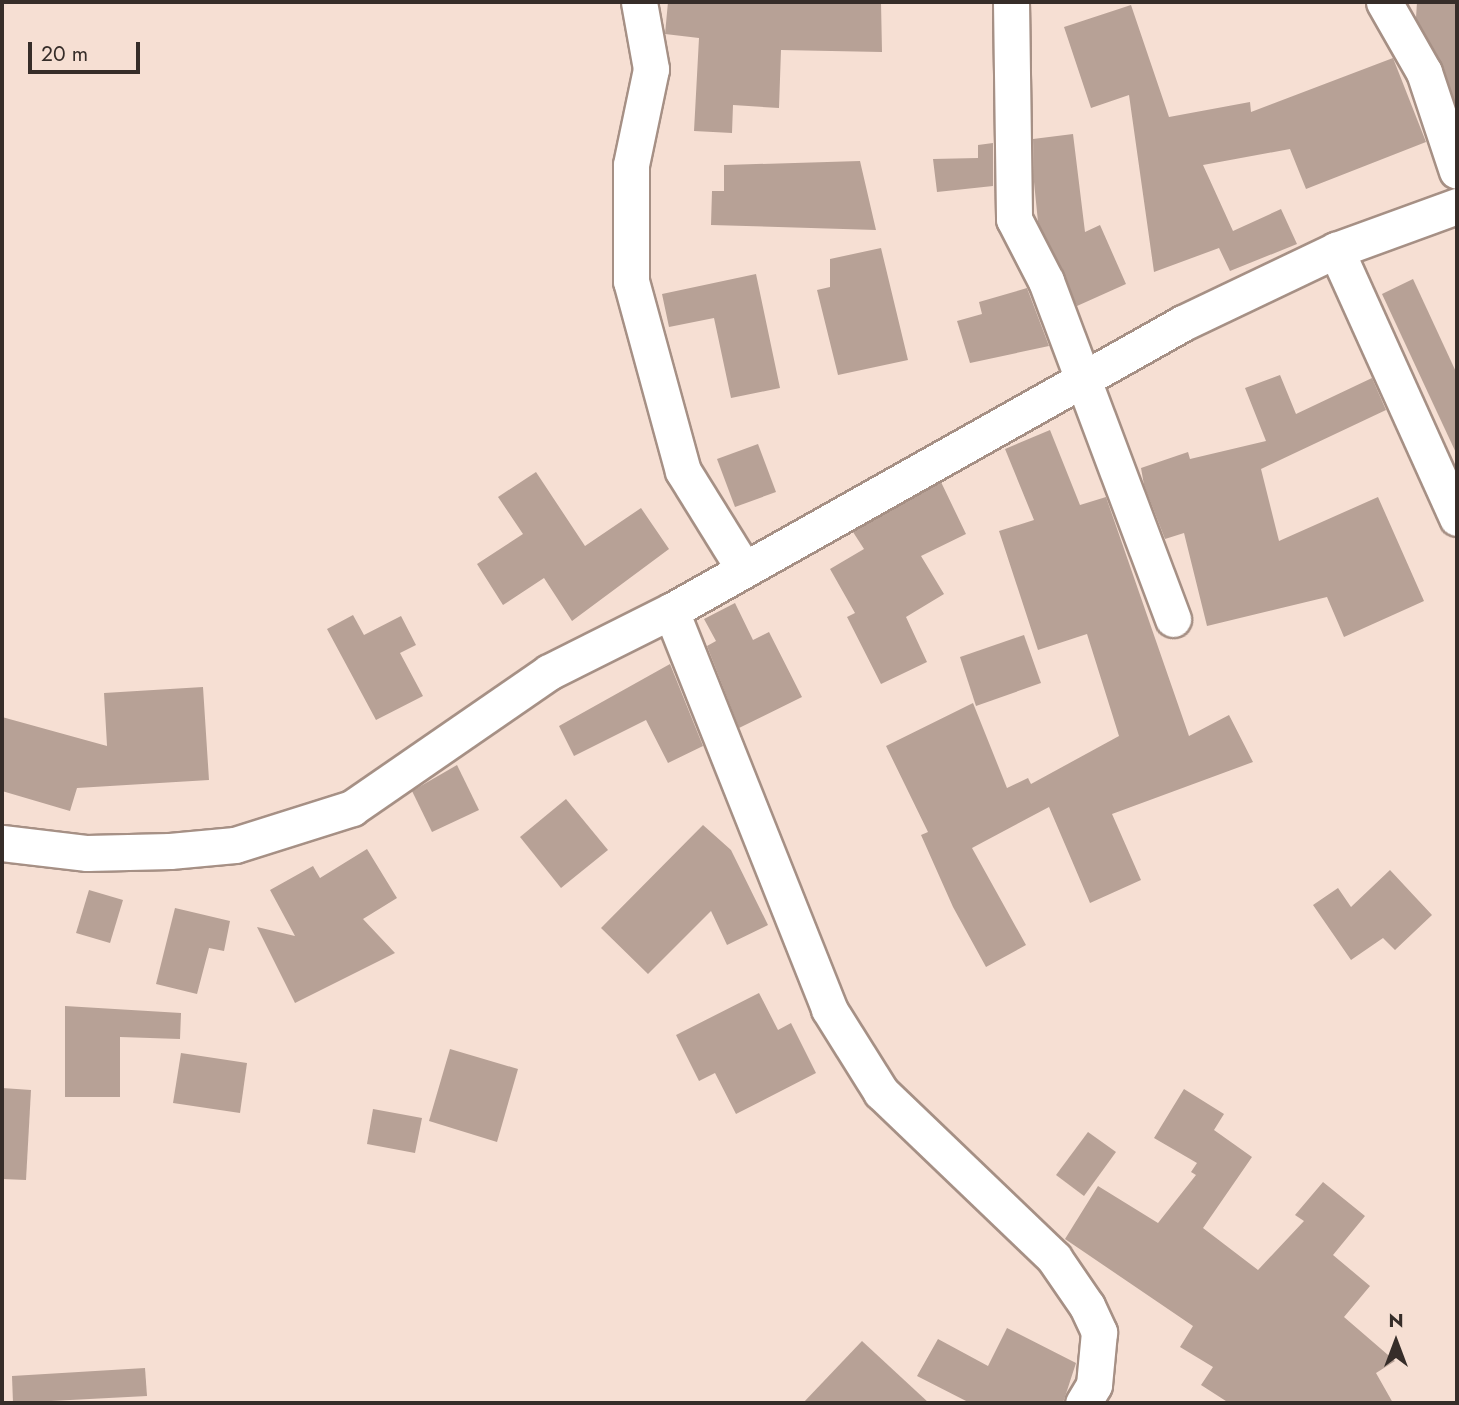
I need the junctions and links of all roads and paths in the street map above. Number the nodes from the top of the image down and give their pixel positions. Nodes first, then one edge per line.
1 (639, 2) edge
2 (1011, 2) edge
3 (1384, 2) edge
4 (1457, 171) edge
5 (1457, 206) edge
6 (1336, 250) junction
7 (1082, 380) junction
8 (1457, 517) edge
9 (741, 566) junction
10 (671, 611) junction
11 (1173, 619) dead end
12 (2, 843) edge
13 (1083, 1403) edge

1 - 9 street
2 - 7 street
3 - 4 street
5 - 6 street
6 - 7 street
6 - 8 street
7 - 9 street
7 - 11 street
9 - 10 street
10 - 12 street
10 - 13 street

